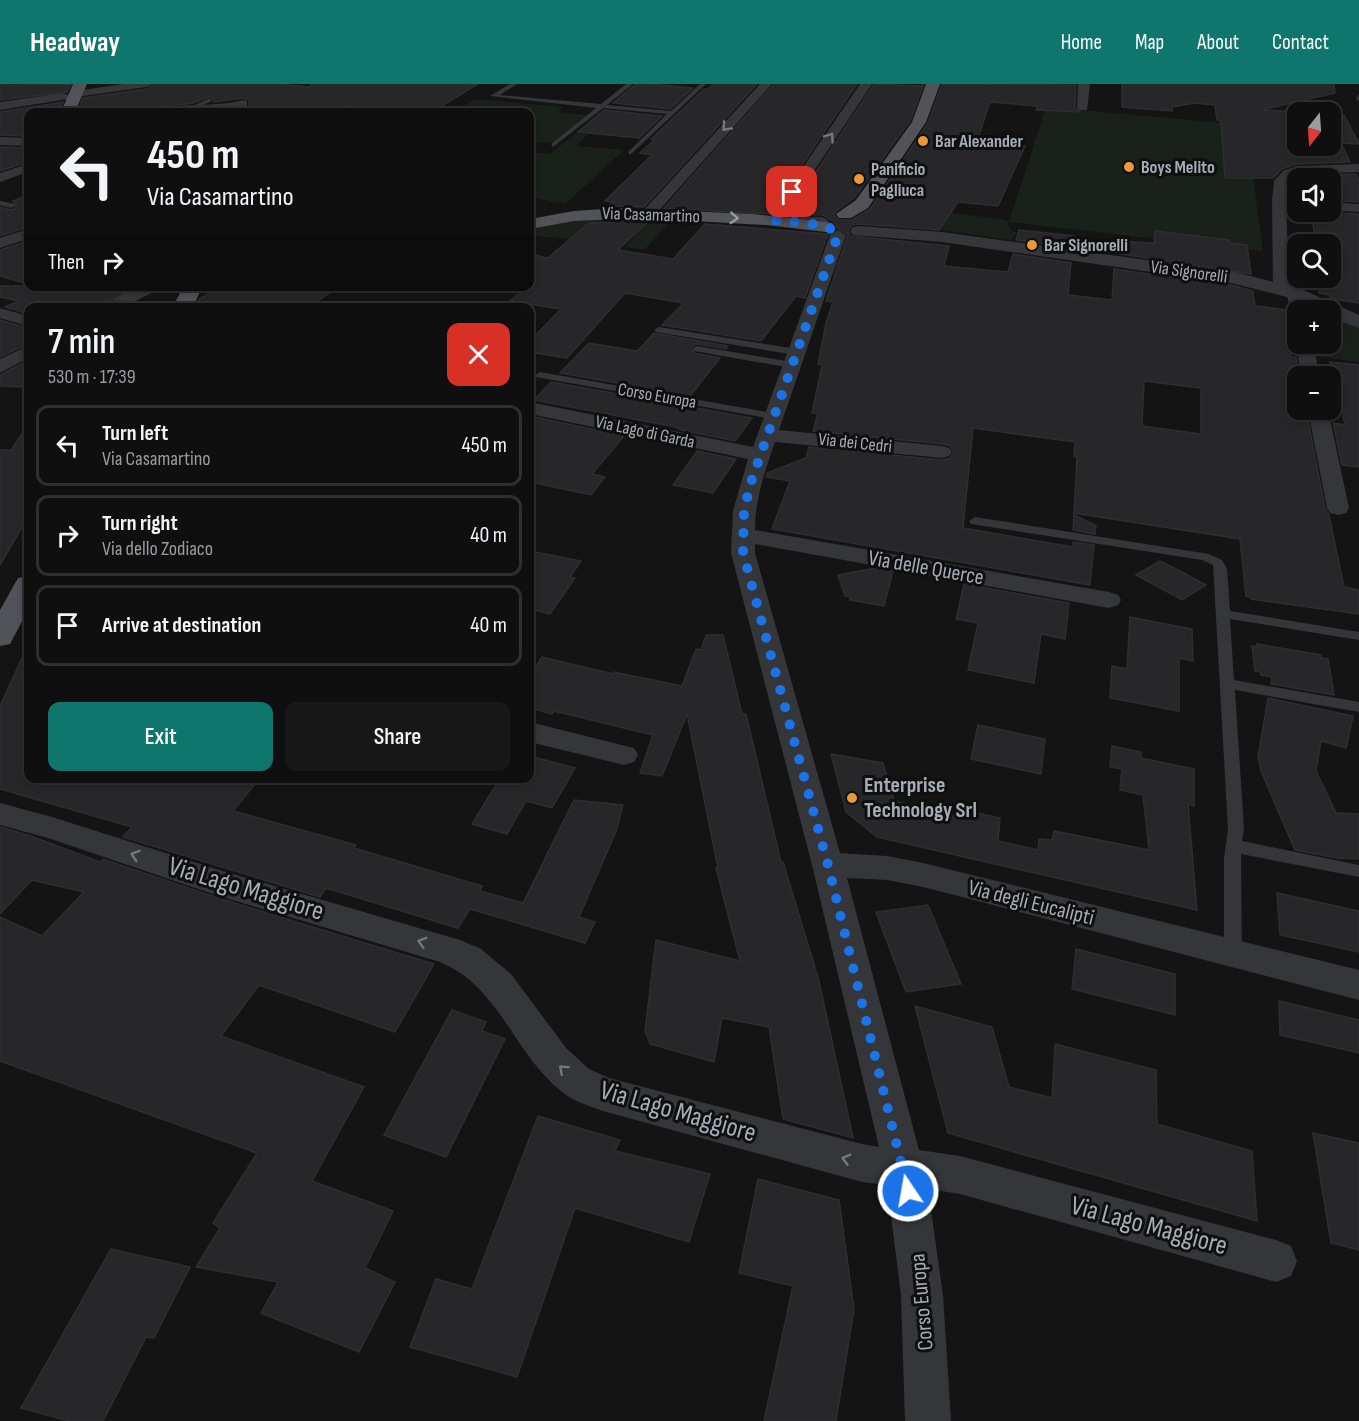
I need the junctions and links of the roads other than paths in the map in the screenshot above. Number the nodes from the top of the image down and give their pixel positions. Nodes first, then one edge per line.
1 (147, 84) edge
2 (514, 84) edge
3 (630, 84) edge
4 (703, 84) edge
5 (766, 84) edge
6 (866, 84) edge
7 (933, 84) edge
8 (1084, 84) edge
9 (74, 92) edge
10 (210, 100) dead end
11 (243, 104) dead end
12 (0, 106) edge
13 (602, 106) junction
14 (1083, 107) dead end
15 (69, 108) edge
16 (191, 108) edge
17 (229, 108) edge
18 (673, 113) junction
19 (0, 141) edge
20 (24, 141) edge
21 (553, 145) dead end
22 (630, 153) dead end
23 (1359, 168) edge
24 (24, 169) edge
25 (0, 178) edge
26 (1279, 201) junction
27 (1287, 201) edge
28 (0, 203) edge
29 (11, 206) dead end
30 (1341, 207) edge
31 (1359, 208) edge
32 (649, 213) junction
33 (774, 220) junction
34 (534, 223) edge
35 (846, 223) junction
36 (24, 235) edge
37 (0, 243) edge
38 (143, 291) edge
39 (1291, 298) edge
40 (118, 303) edge
41 (0, 313) edge
42 (24, 320) edge
43 (1359, 322) edge
44 (660, 330) dead end
45 (701, 346) dead end
46 (24, 353) edge
47 (794, 358) junction
48 (0, 367) edge
49 (540, 375) dead end
50 (534, 408) edge
51 (1320, 420) edge
52 (767, 436) junction
53 (942, 452) dead end
54 (1338, 508) dead end
55 (975, 521) dead end
56 (742, 535) junction
57 (1109, 600) dead end
58 (18, 603) edge
59 (1225, 614) junction
60 (1359, 636) edge
61 (0, 637) edge
62 (1229, 684) junction
63 (1359, 707) edge
64 (534, 733) edge
65 (624, 755) dead end
66 (0, 814) edge
67 (1234, 846) junction
68 (828, 865) junction
69 (1359, 871) edge
70 (1233, 955) junction
71 (1359, 985) edge
72 (904, 1169) junction
73 (1276, 1261) dead end
74 (928, 1421) edge

1 - 9 street
2 - 13 lane
3 - 13 lane
4 - 18 lane
5 -> 32 street
33 -> 6 street
7 - 35 main road, Corso Europa
8 - 14 street
9 - 12 street
9 - 15 main road
10 - 16 lane
11 - 17 street
13 - 18 lane
13 - 21 lane
18 - 22 lane
19 - 20 street
23 - 26 street
24 - 25 street
26 - 27 street
26 - 39 street
28 - 29 lane
30 - 31 street
32 -> 33 main road, Via Casamartino
32 - 34 main road, Via Casamartino
33 - 35 main road, Via Casamartino
35 - 39 street, Via Signorelli
35 - 47 street, Corso Europa
36 - 37 street
38 - 40 street
39 - 43 street, Via Signorelli
41 - 42 street
44 - 47 lane
45 - 47 lane
46 - 48 street
47 - 52 street, Corso Europa
49 - 52 lane, Corso Europa
50 - 52 street, Via Lago di Garda
51 - 54 street
52 - 53 street, Via dei Cedri
52 - 56 street, Corso Europa
55 - 59 lane
56 - 57 street, Via delle Querce
56 - 68 street, Corso Europa
58 - 61 main road
59 - 60 lane
59 - 62 lane
62 - 63 lane
62 - 67 lane
64 - 65 street
72 -> 66 street, Via Lago Maggiore
67 - 69 lane
67 - 70 lane
68 - 70 street, Via degli Eucalipti
68 - 72 street, Corso Europa
70 - 71 street, Via degli Eucalipti
72 - 73 street, Via Lago Maggiore
72 - 74 street, Corso Europa

